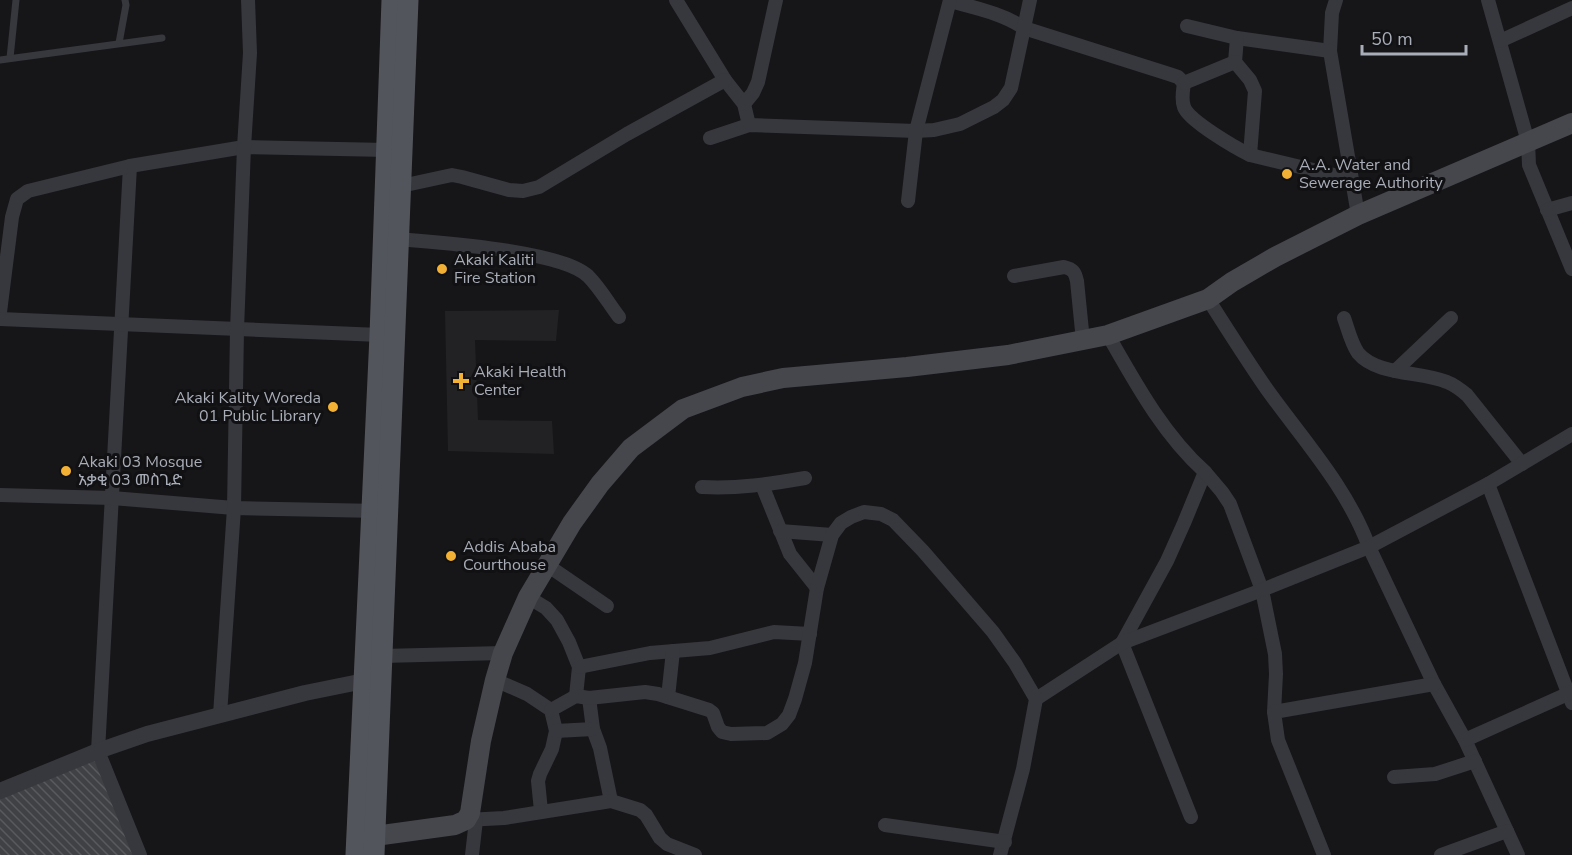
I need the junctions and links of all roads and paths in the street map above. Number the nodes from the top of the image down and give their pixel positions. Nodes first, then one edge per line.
1 (16, 0) edge
2 (125, 0) edge
3 (248, 0) edge
4 (392, 0) edge
5 (408, 0) edge
6 (676, 0) edge
7 (776, 0) edge
8 (950, 0) edge
9 (1030, 0) edge
10 (1336, 0) edge
11 (1488, 0) edge
12 (1572, 8) edge
13 (1187, 26) dead end
14 (1024, 28) junction
15 (162, 38) dead end
16 (1237, 38) junction
17 (1500, 41) junction
18 (119, 43) junction
19 (1330, 51) junction
20 (10, 58) junction
21 (0, 60) edge
22 (1235, 62) junction
23 (725, 81) junction
24 (1184, 83) junction
25 (744, 104) junction
26 (1572, 123) edge
27 (749, 125) junction
28 (916, 131) junction
29 (710, 138) dead end
30 (1528, 142) junction
31 (244, 147) junction
32 (387, 150) junction
33 (1250, 155) junction
34 (130, 166) junction
35 (1351, 179) junction
36 (401, 186) junction
37 (908, 201) dead end
38 (1572, 202) edge
39 (1547, 210) junction
40 (1358, 215) junction
41 (399, 239) junction
42 (1572, 269) edge
43 (1014, 276) dead end
44 (1208, 299) junction
45 (0, 312) edge
46 (619, 317) dead end
47 (1344, 318) dead end
48 (1452, 318) dead end
49 (0, 319) edge
50 (121, 324) junction
51 (237, 330) junction
52 (380, 335) junction
53 (1108, 335) junction
54 (1083, 341) junction
55 (1395, 371) junction
56 (1572, 434) edge
57 (1522, 464) junction
58 (1205, 472) junction
59 (805, 478) dead end
60 (1488, 484) junction
61 (762, 486) junction
62 (702, 487) dead end
63 (0, 495) edge
64 (112, 498) junction
65 (234, 508) junction
66 (379, 511) junction
67 (780, 531) junction
68 (832, 535) junction
69 (1369, 547) junction
70 (547, 565) junction
71 (817, 588) junction
72 (1262, 590) junction
73 (528, 597) junction
74 (607, 606) dead end
75 (810, 634) junction
76 (1122, 642) junction
77 (673, 651) junction
78 (503, 653) junction
79 (382, 656) junction
80 (579, 667) junction
81 (372, 680) junction
82 (495, 680) junction
83 (1434, 684) junction
84 (668, 696) junction
85 (1571, 696) edge
86 (582, 697) junction
87 (1036, 699) junction
88 (551, 710) junction
89 (1274, 712) junction
90 (220, 715) junction
91 (593, 729) junction
92 (556, 731) junction
93 (1465, 740) junction
94 (98, 752) junction
95 (1475, 762) junction
96 (1394, 777) dead end
97 (0, 791) edge
98 (610, 801) junction
99 (541, 811) junction
100 (1191, 817) dead end
101 (471, 820) junction
102 (885, 825) dead end
103 (1507, 831) junction
104 (374, 846) edge
105 (1002, 848) edge
106 (137, 854) edge
107 (356, 855) edge
108 (472, 855) edge
109 (695, 855) edge
110 (1324, 855) edge
111 (1441, 855) edge
112 (1518, 855) edge

1 - 20 lane
2 - 18 lane
3 - 31 street
4 - 32 main road
5 - 36 main road
6 - 23 street
7 - 25 street
8 - 14 street
8 - 28 street
9 - 14 street
10 - 19 street
11 - 17 street
12 - 17 street
13 - 16 street
14 - 24 street
14 - 28 street
15 - 18 lane
16 - 19 street
16 - 22 street
17 - 30 street
18 - 20 lane
19 - 35 street
20 - 21 lane
22 - 24 street
22 - 33 street
23 - 25 street
23 - 36 street
24 - 33 street
25 - 27 street
26 - 30 main road
27 - 28 street
27 - 29 street
28 - 37 street
30 - 39 street
30 - 40 main road
31 - 32 street
31 - 34 street
31 - 51 street
32 - 52 main road
33 - 35 street
34 - 45 street
34 - 50 street
35 - 40 street
36 - 41 main road
38 - 39 street
39 - 42 street
40 - 44 main road
41 - 46 street
41 - 66 main road
43 - 54 street
44 - 53 main road
44 - 69 street
47 - 55 street
48 - 55 street
49 - 50 street
50 - 51 street
50 - 64 street
51 - 52 street
51 - 65 street
52 - 66 main road
53 - 54 main road
53 - 58 street
54 - 70 main road
55 - 57 street
56 - 57 street
57 - 60 street
58 - 72 street
58 - 76 street
59 - 61 street
60 - 69 street
60 - 85 street
61 - 62 street
61 - 67 street
63 - 64 street
64 - 65 street
64 - 94 street
65 - 66 street
65 - 90 street
66 - 79 main road
66 - 81 main road
67 - 68 street
67 - 71 street
68 - 71 street
68 - 87 street
69 - 72 street
69 - 83 street
70 - 73 main road
70 - 74 street
71 - 75 street
72 - 76 street
72 - 89 street
73 - 78 main road
73 - 80 street
75 - 77 street
75 - 84 street
76 - 87 street
76 - 100 street
77 - 80 street
77 - 84 street
78 - 79 street
78 - 82 main road
79 - 81 main road
80 - 86 street
81 - 90 street
81 - 104 main road
81 - 107 main road
82 - 88 street
82 - 101 main road
83 - 89 street
83 - 93 street
84 - 86 street
85 - 93 street
86 - 88 street
86 - 91 street
87 - 105 street
88 - 92 street
89 - 110 street
90 - 94 street
91 - 92 street
91 - 98 street
92 - 99 street
93 - 95 street
94 - 97 street
94 - 106 street
95 - 96 street
95 - 103 street
98 - 99 street
98 - 109 street
99 - 101 street
101 - 104 main road
101 - 108 street
102 - 105 street
103 - 111 street
103 - 112 street

